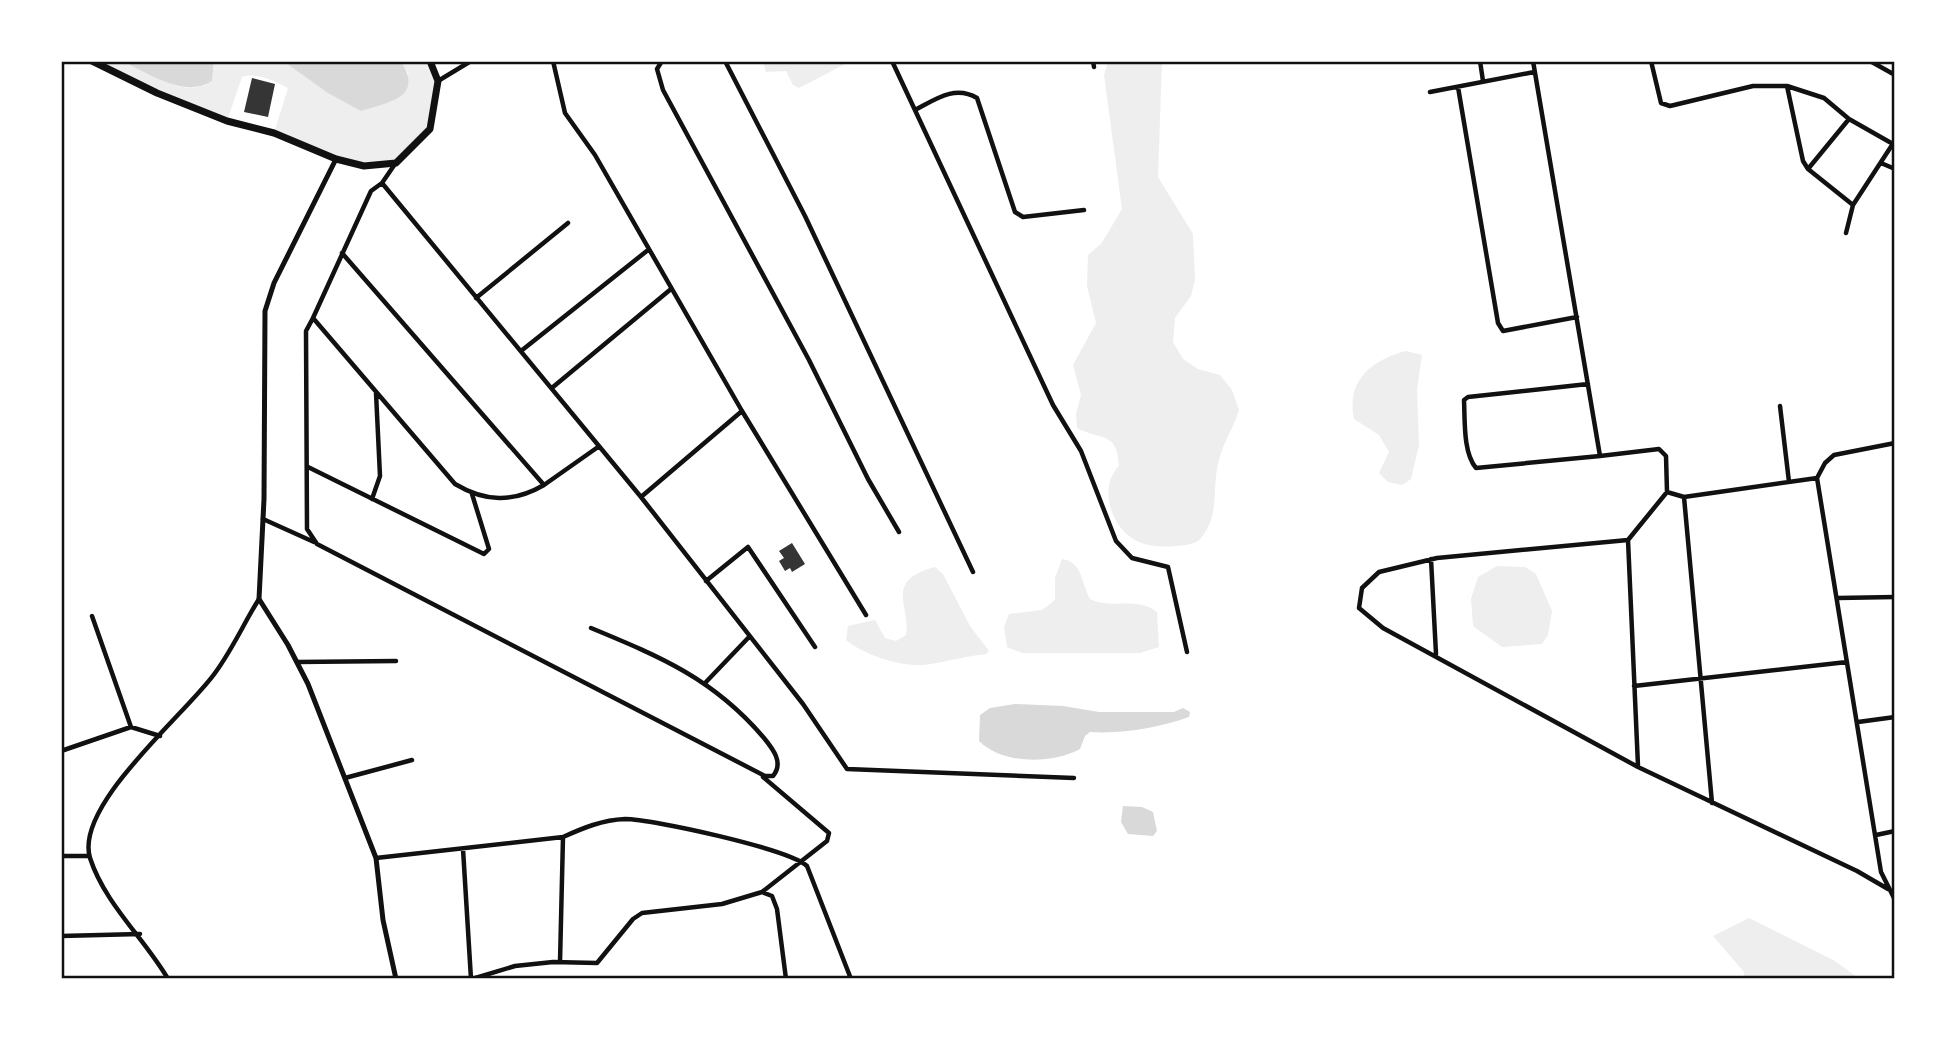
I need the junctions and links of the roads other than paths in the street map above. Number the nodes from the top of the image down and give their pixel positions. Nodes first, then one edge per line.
1 (92, 61) edge
2 (430, 61) edge
3 (471, 61) edge
4 (553, 61) edge
5 (662, 61) edge
6 (725, 61) edge
7 (892, 61) edge
8 (1480, 61) edge
9 (1533, 61) edge
10 (1651, 61) edge
11 (1870, 61) edge
12 (1534, 72) junction
13 (1895, 75) edge
14 (438, 81) junction
15 (1483, 81) junction
16 (1787, 86) junction
17 (1458, 87) junction
18 (1430, 92) dead end
19 (915, 110) junction
20 (1849, 118) junction
21 (1894, 142) edge
22 (336, 159) junction
23 (396, 163) junction
24 (1881, 163) junction
25 (1808, 169) junction
26 (1895, 169) edge
27 (382, 183) junction
28 (1853, 205) junction
29 (1084, 210) dead end
30 (568, 223) dead end
31 (1846, 233) dead end
32 (648, 250) junction
33 (342, 253) junction
34 (671, 289) junction
35 (476, 298) junction
36 (1577, 317) junction
37 (313, 318) junction
38 (521, 351) junction
39 (1588, 384) junction
40 (553, 387) junction
41 (376, 392) junction
42 (1780, 406) dead end
43 (742, 411) junction
44 (1895, 443) edge
45 (598, 447) junction
46 (1600, 456) junction
47 (308, 467) junction
48 (1816, 478) junction
49 (1789, 482) junction
50 (544, 485) junction
51 (1667, 492) junction
52 (472, 494) junction
53 (641, 497) junction
54 (1684, 497) junction
55 (372, 499) junction
56 (263, 519) junction
57 (899, 532) dead end
58 (1628, 540) junction
59 (325, 547) junction
60 (1431, 559) junction
61 (973, 572) dead end
62 (706, 581) junction
63 (1895, 597) edge
64 (1838, 598) junction
65 (258, 599) junction
66 (866, 615) dead end
67 (92, 616) dead end
68 (591, 628) dead end
69 (749, 637) junction
70 (815, 647) dead end
71 (1187, 652) dead end
72 (1436, 655) junction
73 (396, 661) dead end
74 (297, 662) junction
75 (1847, 662) junction
76 (1700, 678) junction
77 (705, 682) junction
78 (1634, 687) junction
79 (1895, 717) edge
80 (1858, 722) junction
81 (131, 727) junction
82 (161, 736) junction
83 (62, 749) edge
84 (412, 760) dead end
85 (1638, 767) junction
86 (757, 772) junction
87 (1074, 778) dead end
88 (345, 779) junction
89 (1712, 804) junction
90 (1895, 831) edge
91 (1876, 835) junction
92 (564, 837) junction
93 (463, 849) junction
94 (61, 856) edge
95 (89, 856) junction
96 (376, 858) junction
97 (801, 861) junction
98 (1888, 889) junction
99 (762, 892) junction
100 (1895, 900) edge
101 (140, 934) junction
102 (61, 936) edge
103 (560, 962) junction
104 (168, 979) edge
105 (396, 979) edge
106 (471, 979) edge
107 (786, 979) edge
108 (851, 979) edge

1 - 22 main road
2 - 14 main road
3 - 14 street
4 - 32 street
5 - 57 street
6 - 61 street
7 - 19 street
8 - 15 street
9 - 12 street
10 - 16 street
11 - 13 street
12 - 15 street
12 - 36 street
14 - 23 main road
15 - 17 street
16 - 20 street
16 - 25 street
17 - 18 street
17 - 36 street
19 - 29 street
19 - 71 street
20 - 21 street
20 - 25 street
21 - 24 street
22 - 23 main road
22 - 56 street
23 - 27 street
24 - 26 street
24 - 28 street
25 - 28 street
27 - 33 street
27 - 35 street
28 - 31 street
30 - 35 street
32 - 34 street
32 - 38 street
33 - 37 street
33 - 50 street
34 - 40 street
34 - 43 street
35 - 38 street
36 - 39 street
37 - 41 street
37 - 47 street
38 - 40 street
39 - 46 street
39 - 46 street
40 - 45 street
41 - 52 street
41 - 55 street
42 - 49 street
43 - 53 street
43 - 66 street
44 - 48 street
45 - 50 street
45 - 53 street
46 - 51 street
47 - 55 street
47 - 59 street
48 - 49 street
48 - 64 street
49 - 54 street
50 - 52 street
51 - 54 street
51 - 58 street
52 - 55 street
53 - 62 street
54 - 76 street
56 - 59 street
56 - 65 street
58 - 60 street
58 - 78 street
59 - 86 street
60 - 72 street
60 - 72 street
62 - 69 street
62 - 70 street
63 - 64 street
64 - 75 street
65 - 74 street
65 - 82 street
67 - 81 street
68 - 77 street
69 - 77 street
69 - 87 street
72 - 85 street
73 - 74 street
74 - 88 street
75 - 76 street
75 - 80 street
76 - 78 street
76 - 89 street
77 - 86 street
78 - 85 street
79 - 80 street
80 - 91 street
81 - 82 street
81 - 83 street
82 - 95 street
84 - 88 street
85 - 89 street
86 - 97 street
88 - 96 street
89 - 98 street
90 - 91 street
91 - 98 street
92 - 93 street
92 - 97 street
92 - 103 street
93 - 96 street
93 - 106 street
94 - 95 street
95 - 101 street
96 - 105 street
97 - 99 street
97 - 108 street
98 - 100 street
99 - 103 street
99 - 107 street
101 - 102 street
101 - 104 street
103 - 106 street

